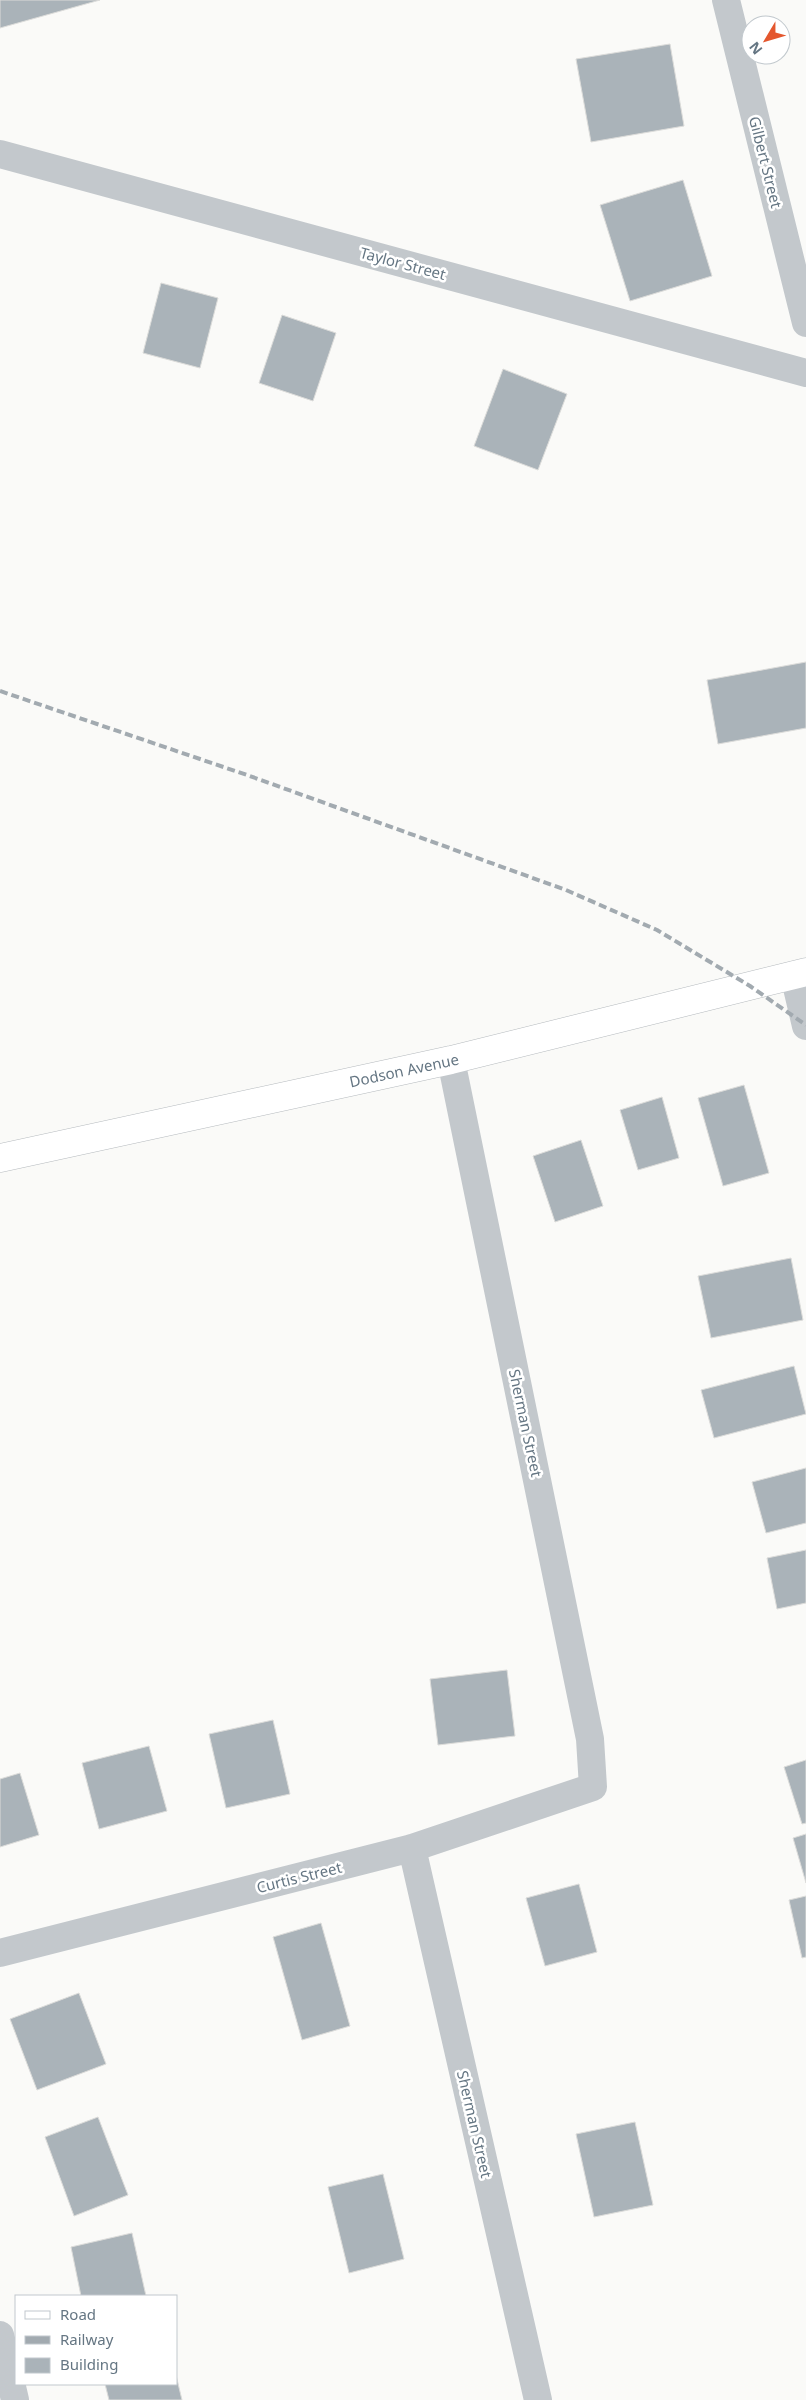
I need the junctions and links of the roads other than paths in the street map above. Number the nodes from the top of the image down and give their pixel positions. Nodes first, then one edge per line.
1 (726, 0) edge
2 (0, 154) edge
3 (806, 323) edge
4 (806, 373) edge
5 (800, 974) edge
6 (806, 1026) edge
7 (451, 1060) junction
8 (0, 1158) edge
9 (593, 1787) joint
10 (412, 1848) junction
11 (0, 1954) edge
12 (0, 2335) edge
13 (15, 2400) edge
14 (538, 2400) edge

1 - 3 street, Gilbert Street
2 - 4 street, Taylor Street
5 - 6 street
5 - 7 main road, Dodson Avenue
7 - 8 main road, Dodson Avenue
7 - 9 street, Sherman Street
9 - 10 street, Curtis Street
10 - 11 street, Curtis Street
10 - 14 street, Sherman Street
12 - 13 street

